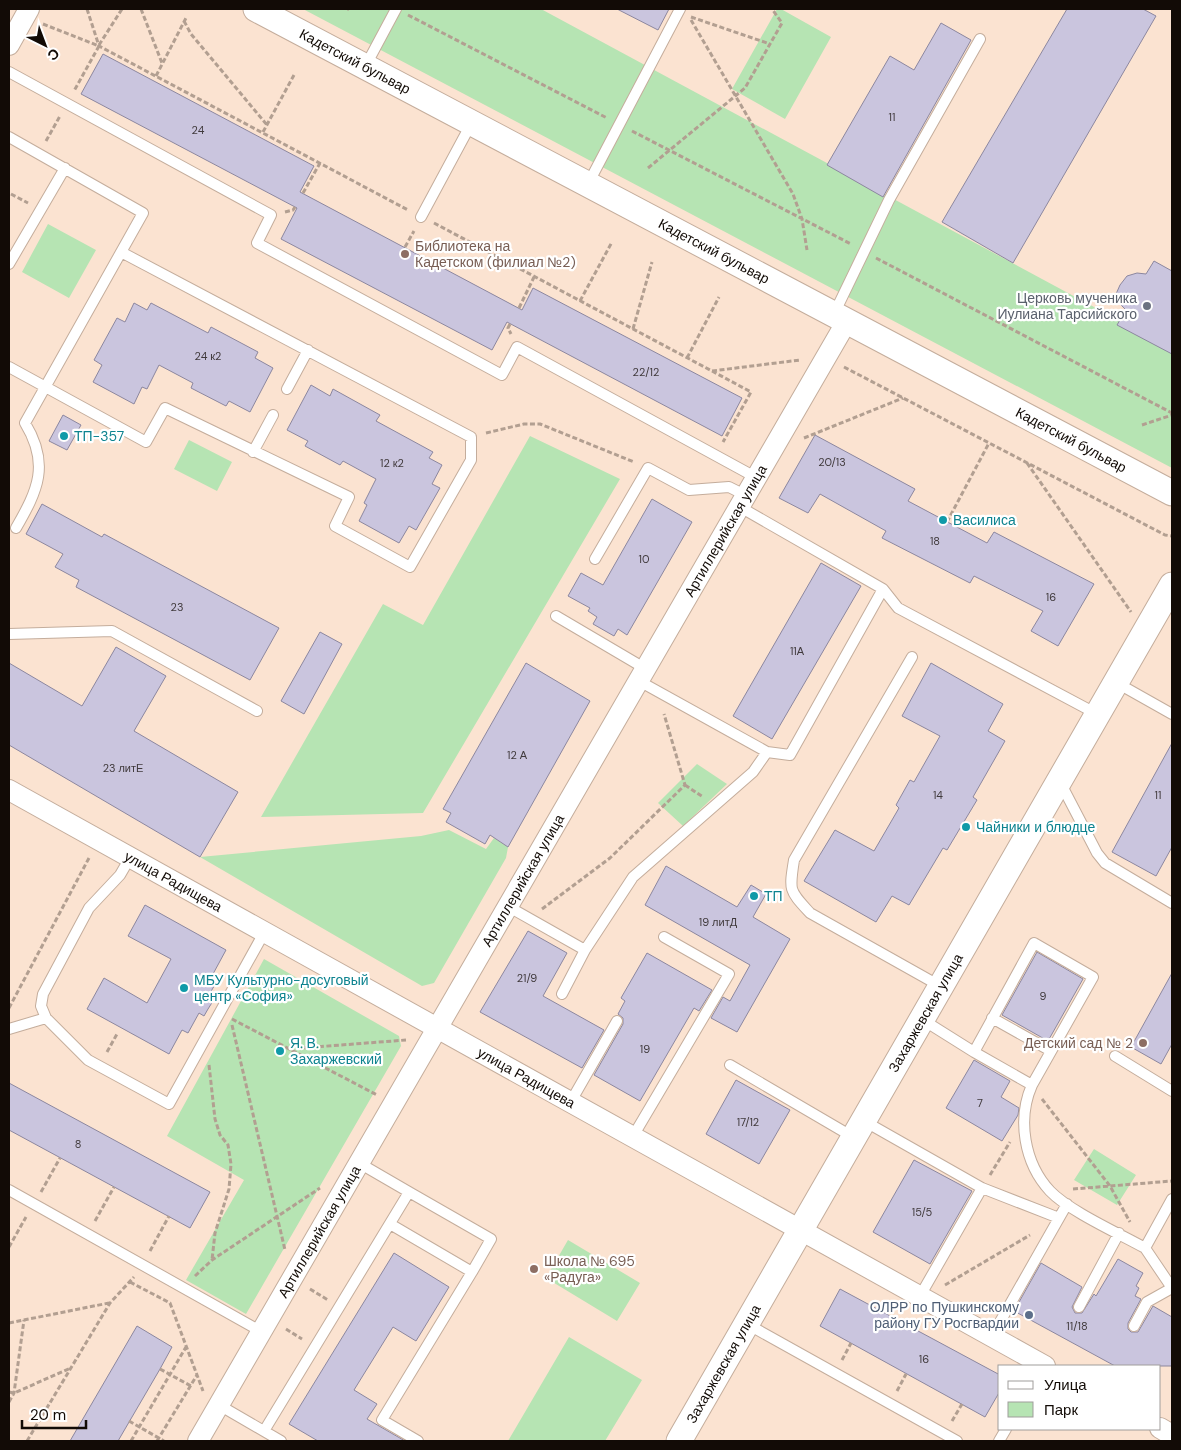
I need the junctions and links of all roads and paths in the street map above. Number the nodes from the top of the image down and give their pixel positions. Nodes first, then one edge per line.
1 (122, 9) edge
2 (141, 9) edge
3 (256, 9) edge
4 (772, 9) edge
5 (399, 10) edge
6 (683, 12) edge
7 (26, 13) edge
8 (980, 39) dead end
9 (770, 44) junction
10 (9, 45) edge
11 (99, 46) junction
12 (162, 64) junction
13 (365, 66) junction
14 (9, 72) edge
15 (294, 75) dead end
16 (156, 76) dead end
17 (736, 96) junction
18 (67, 104) junction
19 (612, 121) dead end
20 (471, 123) junction
21 (267, 125) junction
22 (632, 131) dead end
23 (263, 132) dead end
24 (9, 136) edge
25 (670, 151) junction
26 (38, 154) junction
27 (320, 162) dead end
28 (65, 168) junction
29 (648, 168) dead end
30 (588, 184) junction
31 (303, 193) dead end
32 (421, 217) dead end
33 (802, 219) junction
34 (612, 242) dead end
35 (858, 248) dead end
36 (807, 250) dead end
37 (121, 252) junction
38 (876, 258) dead end
39 (652, 262) dead end
40 (9, 264) edge
41 (534, 277) dead end
42 (719, 297) dead end
43 (580, 301) dead end
44 (519, 308) dead end
45 (841, 318) junction
46 (633, 329) dead end
47 (308, 350) junction
48 (687, 358) dead end
49 (843, 366) dead end
50 (9, 367) edge
51 (712, 371) dead end
52 (45, 387) junction
53 (287, 389) dead end
54 (903, 398) junction
55 (1172, 414) edge
56 (273, 415) dead end
57 (1142, 425) dead end
58 (471, 437) junction
59 (801, 440) dead end
60 (989, 443) junction
61 (254, 452) junction
62 (715, 456) junction
63 (1027, 463) junction
64 (648, 468) junction
65 (757, 478) junction
66 (1172, 493) edge
67 (743, 502) junction
68 (947, 522) dead end
69 (16, 528) dead end
70 (1172, 536) edge
71 (594, 559) dead end
72 (1172, 585) edge
73 (883, 589) junction
74 (1131, 612) dead end
75 (556, 616) dead end
76 (9, 634) edge
77 (912, 657) dead end
78 (643, 675) junction
79 (1117, 683) junction
80 (662, 707) dead end
81 (257, 711) dead end
82 (1098, 714) junction
83 (1172, 714) edge
84 (766, 752) junction
85 (1060, 781) junction
86 (9, 790) edge
87 (130, 856) junction
88 (89, 858) dead end
89 (1172, 903) edge
90 (509, 907) junction
91 (530, 919) junction
92 (265, 931) junction
93 (664, 937) dead end
94 (585, 950) junction
95 (940, 986) junction
96 (562, 994) dead end
97 (9, 1008) edge
98 (220, 1013) junction
99 (46, 1018) junction
100 (230, 1018) junction
101 (992, 1018) junction
102 (921, 1019) junction
103 (616, 1021) dead end
104 (9, 1029) edge
105 (438, 1029) junction
106 (117, 1034) dead end
107 (406, 1040) dead end
108 (203, 1043) junction
109 (289, 1049) junction
110 (1051, 1051) junction
111 (974, 1052) junction
112 (1115, 1056) dead end
113 (730, 1065) dead end
114 (99, 1066) junction
115 (1032, 1085) junction
116 (1172, 1091) edge
117 (377, 1096) dead end
118 (570, 1103) junction
119 (1023, 1120) junction
120 (858, 1129) junction
121 (632, 1138) junction
122 (60, 1158) dead end
123 (359, 1163) junction
124 (1172, 1181) edge
125 (325, 1185) dead end
126 (1110, 1186) junction
127 (114, 1187) dead end
128 (982, 1188) junction
129 (9, 1190) edge
130 (1050, 1191) junction
131 (409, 1192) junction
132 (1172, 1199) edge
133 (34, 1204) junction
134 (1067, 1204) junction
135 (278, 1215) junction
136 (169, 1216) dead end
137 (1059, 1218) junction
138 (390, 1224) junction
139 (800, 1229) junction
140 (1119, 1233) junction
141 (88, 1235) junction
142 (9, 1247) edge
143 (1145, 1248) junction
144 (286, 1253) dead end
145 (212, 1260) junction
146 (142, 1265) junction
147 (472, 1272) junction
148 (130, 1282) junction
149 (945, 1285) dead end
150 (183, 1288) junction
151 (1172, 1288) edge
152 (920, 1296) junction
153 (110, 1303) junction
154 (170, 1303) junction
155 (1079, 1308) dead end
156 (24, 1320) junction
157 (9, 1323) edge
158 (746, 1323) junction
159 (1134, 1326) dead end
160 (262, 1332) junction
161 (992, 1336) junction
162 (186, 1346) junction
163 (1040, 1365) edge
164 (71, 1367) junction
165 (160, 1368) dead end
166 (170, 1374) junction
167 (197, 1375) junction
168 (191, 1386) junction
169 (9, 1392) edge
170 (14, 1393) junction
171 (212, 1399) junction
172 (9, 1402) edge
173 (129, 1421) dead end
174 (139, 1427) junction
175 (1005, 1430) edge
176 (264, 1431) junction
177 (158, 1440) edge
178 (27, 1441) edge
179 (131, 1441) edge
180 (164, 1441) edge
181 (198, 1441) edge
182 (281, 1441) edge
183 (418, 1441) edge
184 (679, 1441) edge
185 (957, 1441) edge
186 (999, 1441) edge

1 - 11 path
2 - 12 path
3 - 13 street, Кадетский бульвар
4 - 9 path
5 - 13 lane
5 - 19 path
6 - 9 path
6 - 17 path
6 - 30 lane
7 - 10 street
7 - 11 path
8 - 45 lane
9 - 17 path
11 - 18 path
12 - 16 path
12 - 21 path
13 - 20 street, Кадетский бульвар
14 - 18 lane
15 - 21 path
17 - 25 path
17 - 33 path
18 - 26 path
18 - 62 lane
20 - 30 street, Кадетский бульвар
20 - 32 lane
21 - 23 path
22 - 25 path
24 - 26 lane
25 - 29 path
25 - 33 path
26 - 28 lane
27 - 31 path
28 - 37 lane
28 - 40 lane
30 - 45 street, Кадетский бульвар
33 - 35 path
33 - 36 path
34 - 43 path
37 - 47 lane
37 - 52 lane
38 - 55 path
39 - 46 path
41 - 44 path
42 - 48 path
45 - 65 street, Артиллерийская улица
45 - 66 street, Кадетский бульвар
47 - 53 lane
47 - 58 lane
49 - 54 path
50 - 52 lane
51 - 62 path
52 - 61 lane
52 - 69 lane
54 - 59 path
54 - 60 path
55 - 57 path
56 - 61 lane
58 - 61 lane
58 - 64 path
60 - 63 path
60 - 68 path
62 - 65 lane
63 - 70 path
63 - 74 path
64 - 67 lane
64 - 71 lane
65 - 67 street, Артиллерийская улица
67 - 73 lane
67 - 78 street, Артиллерийская улица
72 - 79 street, Захаржевская улица
73 - 82 lane
73 - 84 lane
75 - 78 lane
76 - 81 lane
77 - 95 lane
78 - 84 lane
78 - 90 street, Артиллерийская улица
79 - 82 street, Захаржевская улица
79 - 83 lane
80 - 91 path
82 - 85 street, Захаржевская улица
84 - 94 lane
85 - 89 lane
85 - 95 street, Захаржевская улица
86 - 87 street, улица Радищева
87 - 92 street, улица Радищева
87 - 99 lane
88 - 97 path
90 - 91 lane
90 - 105 street, Артиллерийская улица
91 - 94 lane
92 - 98 lane
92 - 105 street, улица Радищева
93 - 121 lane
94 - 96 lane
95 - 102 street, Захаржевская улица
98 - 100 path
98 - 108 lane
99 - 104 lane
99 - 114 lane
100 - 109 path
100 - 135 path
101 - 110 lane
101 - 110 lane
101 - 111 lane
102 - 111 lane
102 - 120 street, Захаржевская улица
103 - 118 lane
105 - 118 street, улица Радищева
105 - 123 street, Артиллерийская улица
106 - 114 path
107 - 109 path
108 - 114 lane
108 - 145 path
109 - 117 path
110 - 115 lane
111 - 115 lane
112 - 116 lane
113 - 120 lane
115 - 119 lane
115 - 126 path
118 - 121 street, улица Радищева
119 - 128 path
119 - 130 lane
120 - 128 lane
120 - 139 street, Захаржевская улица
121 - 139 street, улица Радищева
122 - 133 path
123 - 131 lane
123 - 160 street, Артиллерийская улица
124 - 126 path
125 - 135 path
126 - 130 path
126 - 143 path
127 - 141 path
128 - 137 lane
128 - 152 lane
129 - 133 lane
130 - 134 lane
131 - 138 lane
131 - 147 lane
132 - 143 lane
133 - 141 lane
133 - 142 path
134 - 137 lane
134 - 140 lane
135 - 144 path
135 - 145 path
136 - 146 path
137 - 149 path
137 - 161 lane
138 - 147 lane
138 - 176 lane
139 - 152 street, улица Радищева
139 - 158 street, Захаржевская улица
140 - 143 lane
140 - 155 lane
141 - 146 lane
143 - 151 lane
145 - 150 path
146 - 148 path
146 - 150 lane
147 - 183 lane
148 - 153 path
148 - 154 path
150 - 154 path
150 - 160 lane
151 - 159 lane
152 - 161 street, улица Радищева
153 - 156 path
153 - 164 path
154 - 162 path
156 - 157 path
156 - 170 path
158 - 184 street, Захаржевская улица
158 - 185 lane
160 - 171 street, Артиллерийская улица
161 - 163 street, улица Радищева
162 - 166 path
162 - 167 path
164 - 170 path
164 - 178 path
165 - 166 path
166 - 168 path
166 - 174 path
167 - 168 path
167 - 171 path
168 - 177 path
169 - 170 path
170 - 172 path
171 - 176 lane
171 - 181 street, Артиллерийская улица
173 - 174 path
174 - 177 path
174 - 179 path
175 - 186 lane
176 - 182 lane
177 - 180 path

